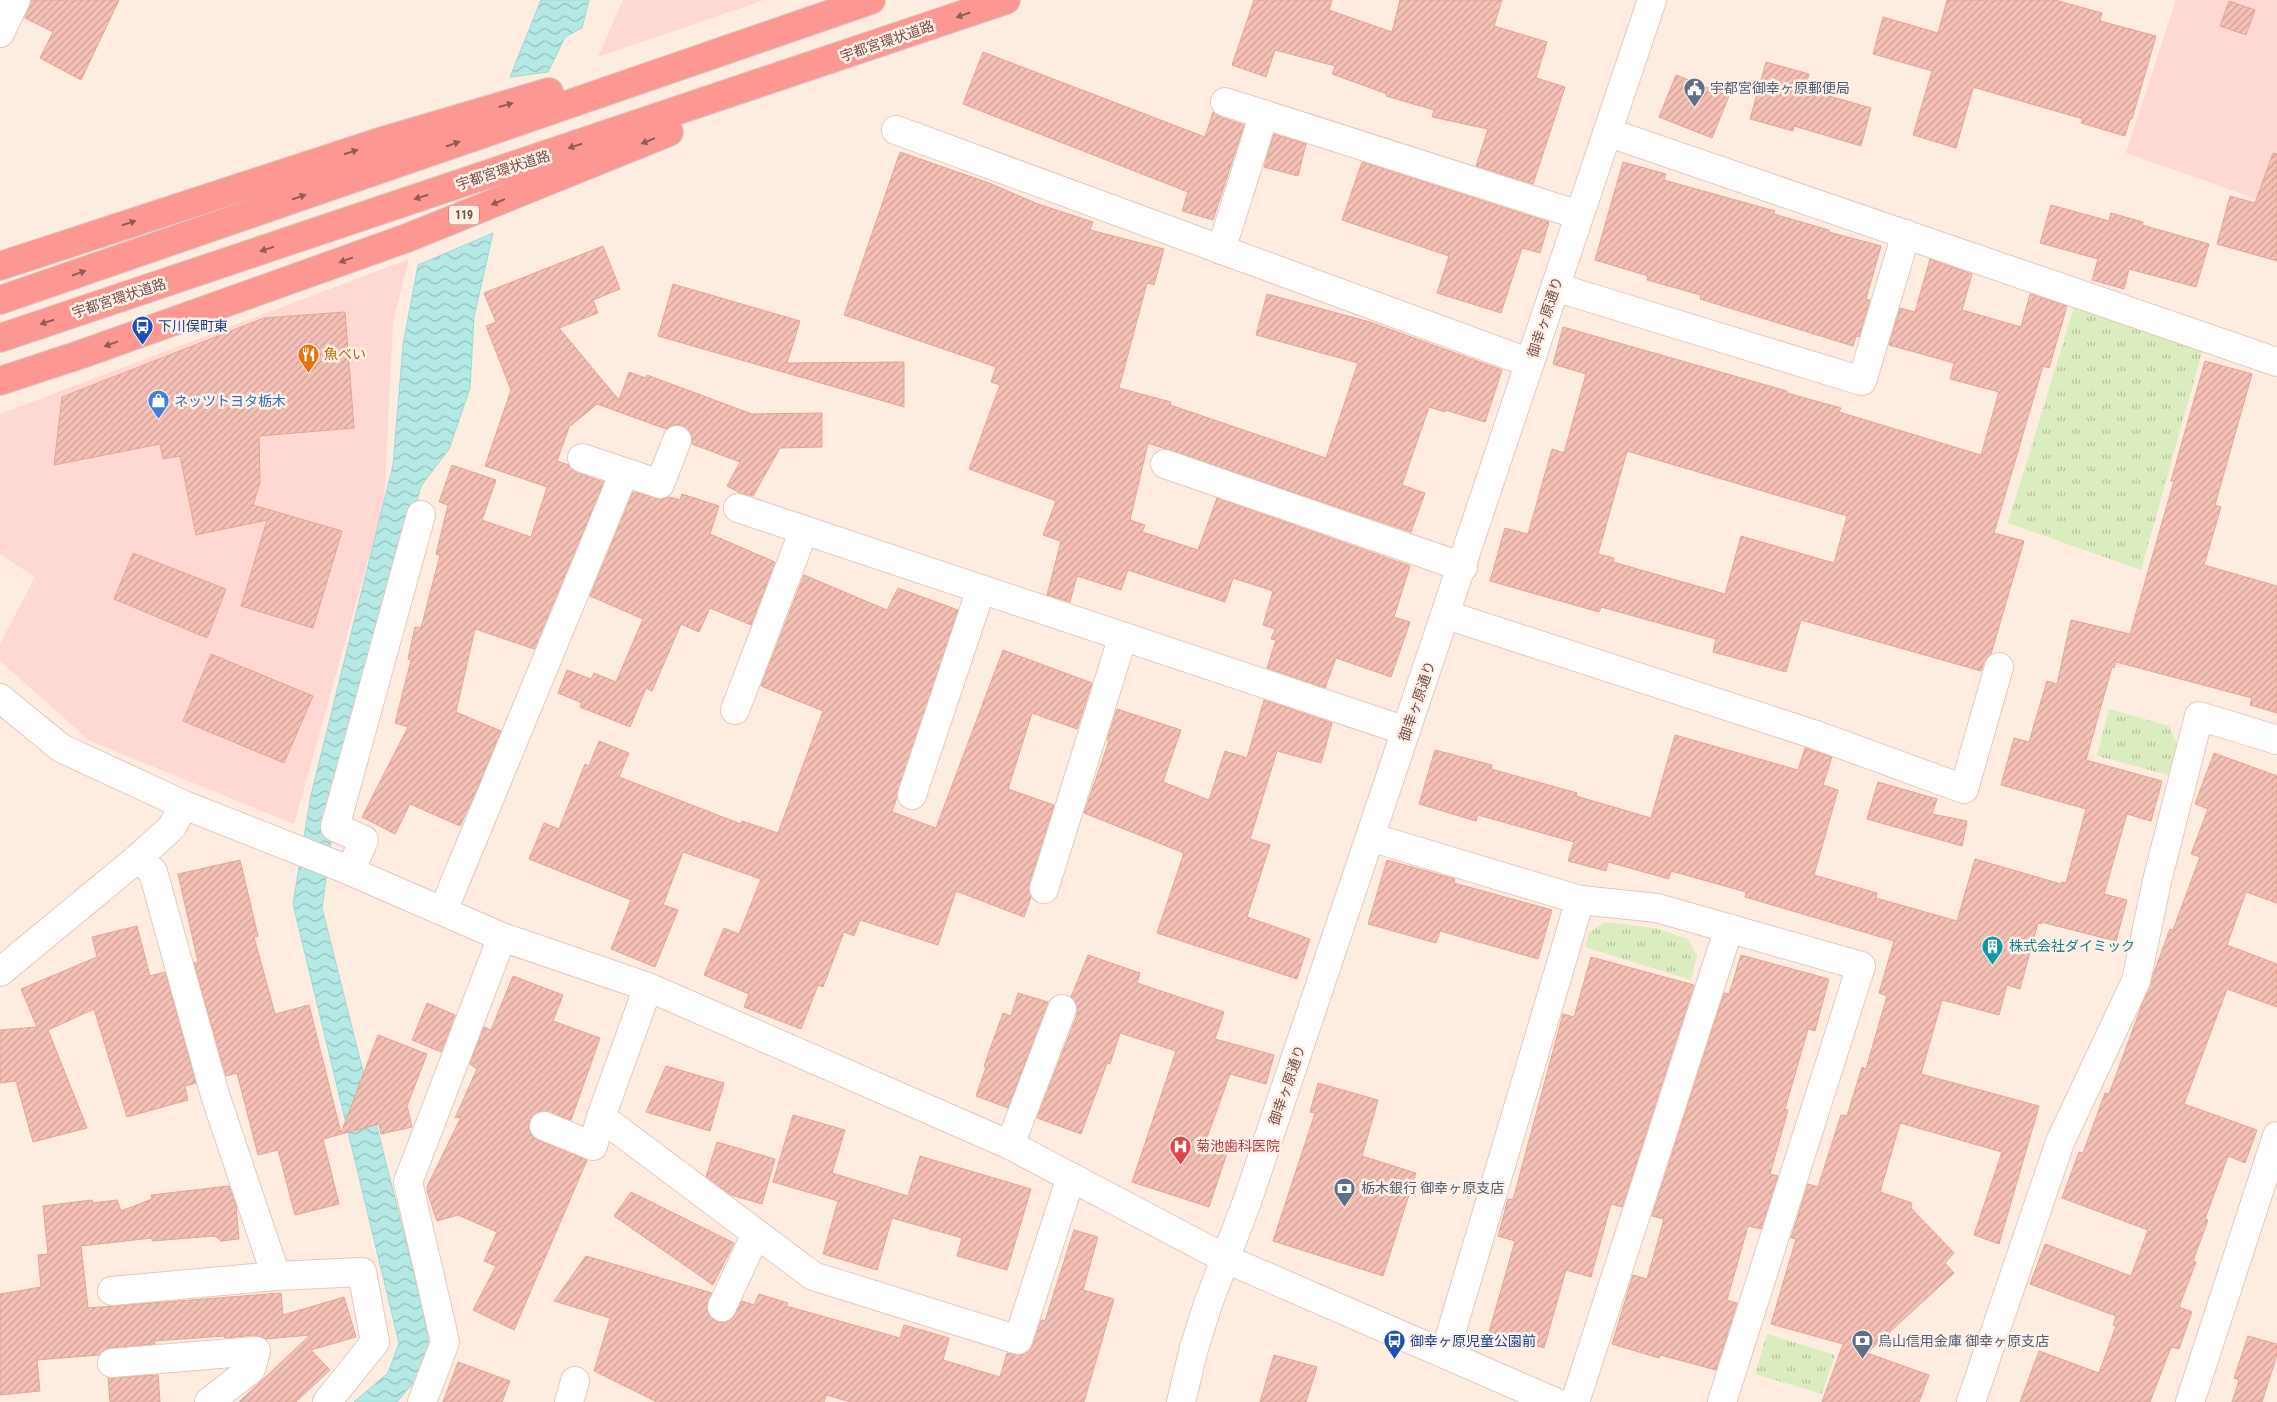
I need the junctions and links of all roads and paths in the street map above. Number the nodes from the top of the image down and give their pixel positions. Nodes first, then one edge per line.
1 (16, 0) edge
2 (863, 0) edge
3 (871, 0) edge
4 (1006, 0) edge
5 (1652, 0) edge
6 (920, 30) junction
7 (0, 33) edge
8 (1225, 102) dead end
9 (1264, 114) junction
10 (896, 130) dead end
11 (1607, 132) junction
12 (1579, 215) junction
13 (1906, 234) junction
14 (1221, 250) junction
15 (0, 266) edge
16 (1555, 287) junction
17 (0, 300) edge
18 (0, 338) edge
19 (2277, 362) edge
20 (1530, 363) junction
21 (0, 381) edge
22 (677, 440) dead end
23 (582, 458) dead end
24 (1165, 464) dead end
25 (624, 473) junction
26 (738, 508) dead end
27 (422, 515) dead end
28 (804, 530) junction
29 (1463, 567) junction
30 (982, 589) junction
31 (1446, 615) junction
32 (1122, 636) junction
33 (1999, 667) dead end
34 (0, 698) edge
35 (735, 710) dead end
36 (1406, 731) junction
37 (2277, 740) edge
38 (912, 795) dead end
39 (184, 805) junction
40 (1370, 837) junction
41 (138, 858) junction
42 (343, 868) junction
43 (1044, 889) dead end
44 (1580, 900) junction
45 (443, 911) junction
46 (1729, 928) junction
47 (502, 937) junction
48 (0, 972) edge
49 (648, 987) junction
50 (1062, 1009) dead end
51 (601, 1117) junction
52 (544, 1126) dead end
53 (2277, 1136) edge
54 (1010, 1145) junction
55 (1071, 1177) junction
56 (756, 1234) junction
57 (1226, 1259) junction
58 (276, 1276) junction
59 (112, 1291) dead end
60 (722, 1307) dead end
61 (1445, 1353) junction
62 (112, 1363) dead end
63 (210, 1402) edge
64 (327, 1402) edge
65 (422, 1402) edge
66 (1181, 1402) edge
67 (1555, 1402) edge
68 (1575, 1402) edge
69 (1722, 1402) edge
70 (1971, 1402) edge
71 (2190, 1402) edge

1 - 7 street
15 -> 2 highway
17 -> 3 highway
4 -> 6 highway, 宇都宮環状道路 / 119
5 - 11 street, 御幸ヶ原通り
6 -> 18 highway, 宇都宮環状道路 / 119
6 -> 21 highway, 119
8 - 9 street
9 - 12 street
9 - 14 street
10 - 14 street
11 - 12 street, 御幸ヶ原通り
11 - 13 street
12 - 16 street, 御幸ヶ原通り
13 - 16 street
13 - 19 street
14 - 20 street
16 - 20 street, 御幸ヶ原通り
20 - 29 street, 御幸ヶ原通り
22 - 25 street
23 - 25 street
24 - 29 street
25 - 45 street
26 - 28 street
27 - 42 street
28 - 30 street
28 - 35 street
29 - 31 street, 御幸ヶ原通り
30 - 32 street
30 - 38 street
31 - 33 street
31 - 36 street, 御幸ヶ原通り
32 - 36 street
32 - 43 street
34 - 39 street
36 - 40 street, 御幸ヶ原通り
37 - 70 street
39 - 41 street
39 - 42 street
40 - 44 street
40 - 57 street, 御幸ヶ原通り
41 - 48 street
41 - 58 street
42 - 45 street
44 - 46 street
44 - 61 street
45 - 47 street
46 - 68 street
46 - 69 street
47 - 49 street
47 - 65 street
49 - 51 street
49 - 54 street
50 - 54 street
51 - 52 street
51 - 56 street
53 - 71 street
54 - 55 street
55 - 56 street
55 - 57 street
56 - 60 street
57 - 61 street
57 - 66 street, 御幸ヶ原通り
58 - 59 street
58 - 64 street
61 - 67 street
62 - 63 street

